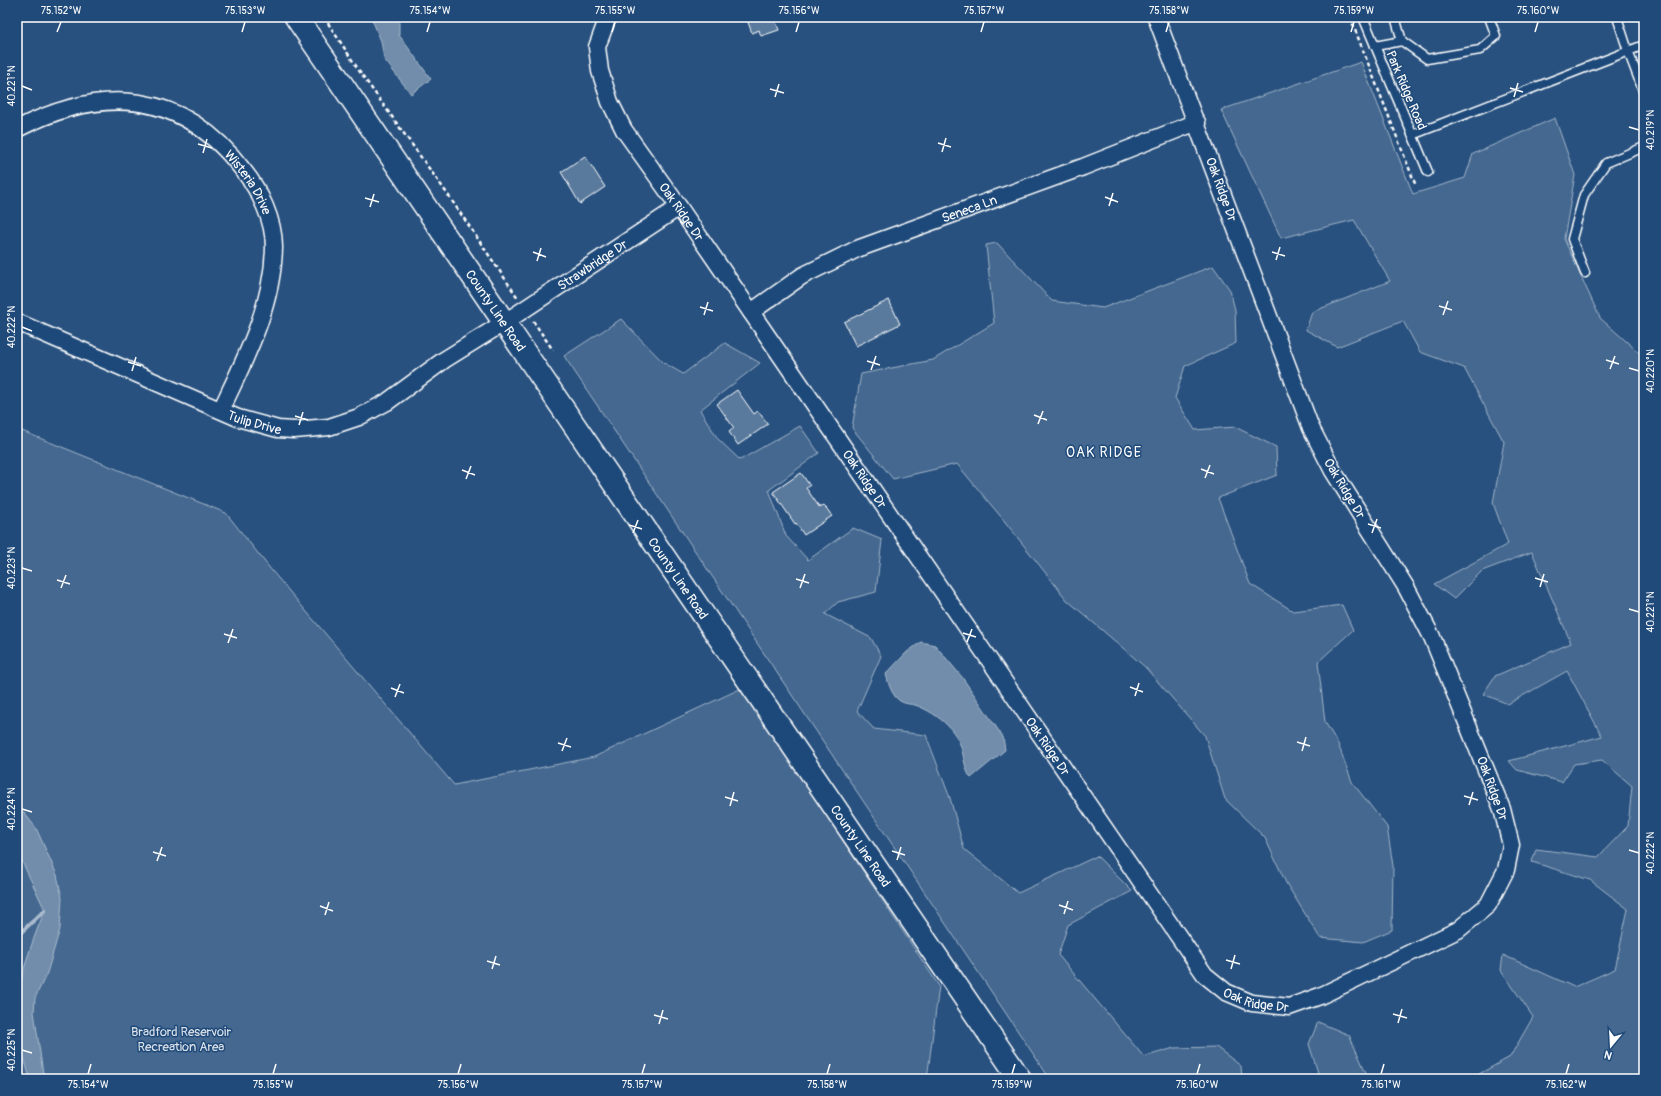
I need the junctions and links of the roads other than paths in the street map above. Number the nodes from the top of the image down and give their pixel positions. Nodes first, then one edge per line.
1 (296, 17) edge
2 (608, 17) edge
3 (1156, 17) edge
4 (1363, 17) edge
5 (1395, 17) edge
6 (1489, 17) edge
7 (1617, 17) edge
8 (1402, 41) junction
9 (1644, 45) edge
10 (1375, 46) junction
11 (1628, 51) junction
12 (1644, 93) edge
13 (1196, 122) junction
14 (17, 129) edge
15 (1412, 135) junction
16 (1644, 147) edge
17 (1428, 172) dead end
18 (679, 207) junction
19 (1585, 273) dead end
20 (751, 312) junction
21 (17, 322) edge
22 (505, 322) junction
23 (220, 410) junction
24 (1020, 1079) edge

1 - 22 main road, County Line Road
2 - 18 street, Oak Ridge Dr
3 - 13 street, Oak Ridge Dr
4 - 10 lane, Park Ridge Road
5 - 8 lane
6 - 8 lane
7 - 11 lane
8 - 10 lane
9 - 11 lane
10 - 15 lane, Park Ridge Road
11 - 12 lane
11 - 15 lane
13 - 20 street, Seneca Ln
13 - 20 street, Oak Ridge Dr
14 - 23 street, Wisteria Drive
15 - 17 lane, Park Ridge Road
16 - 19 lane
18 - 20 street, Oak Ridge Dr
18 - 22 street, Strawbridge Dr
21 - 23 street, Tulip Drive
22 - 23 street, Tulip Drive
22 - 24 main road, County Line Road

